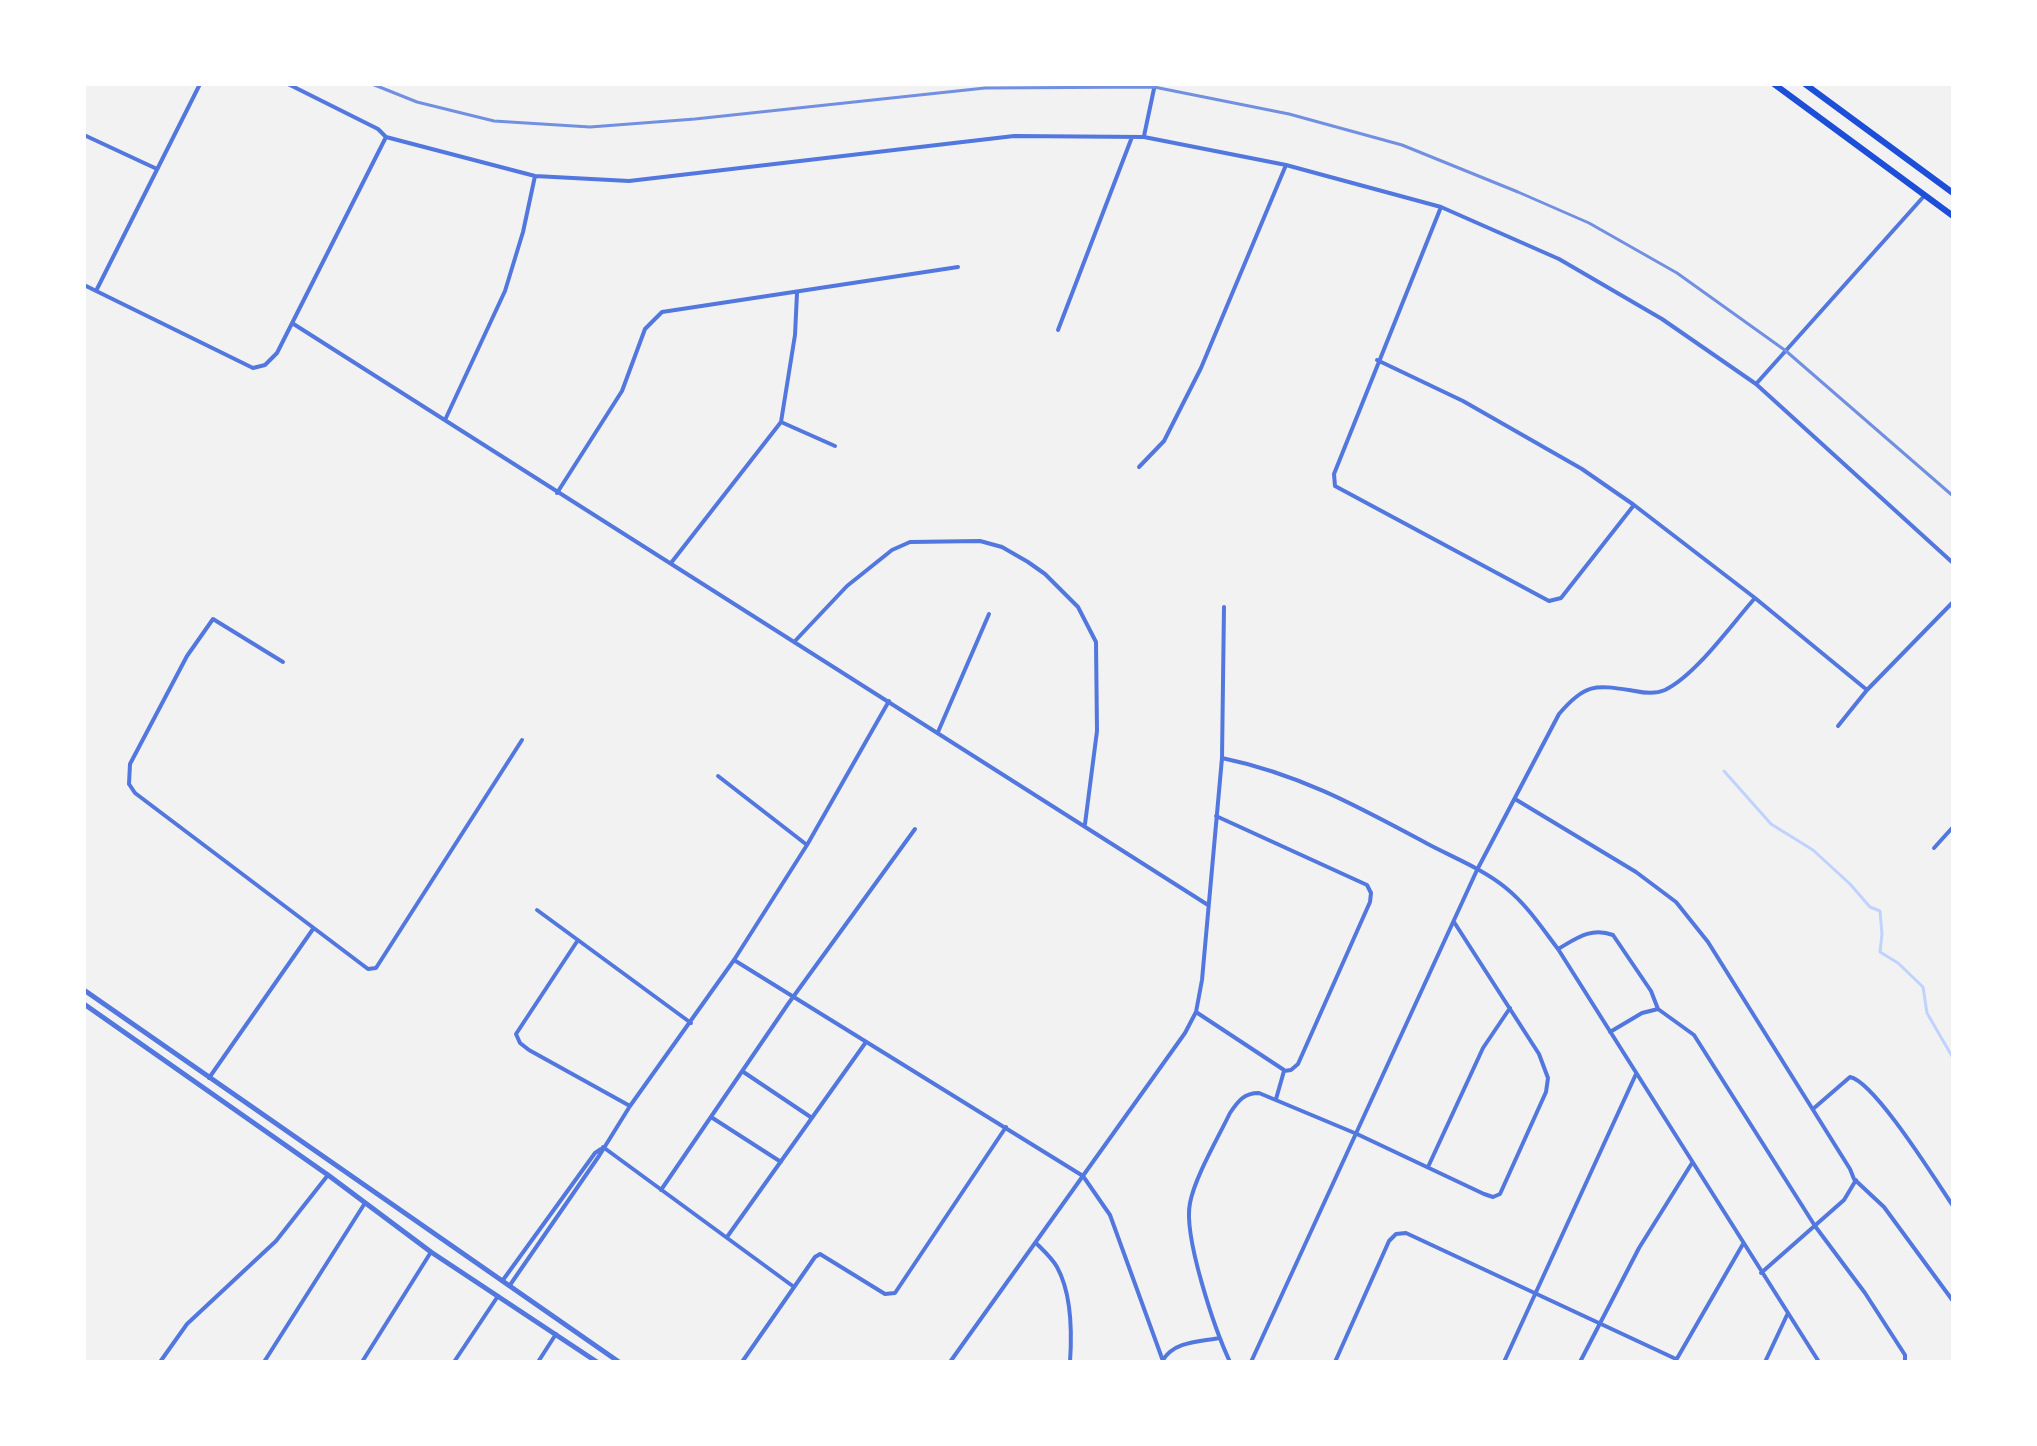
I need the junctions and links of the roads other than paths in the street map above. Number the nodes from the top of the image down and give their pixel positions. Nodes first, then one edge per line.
1 (200, 84) edge
2 (288, 84) edge
3 (1155, 84) edge
4 (1774, 84) edge
5 (1805, 84) edge
6 (84, 135) edge
7 (386, 137) junction
8 (1132, 137) junction
9 (1144, 137) junction
10 (1286, 165) junction
11 (157, 169) junction
12 (535, 176) junction
13 (1953, 193) edge
14 (1925, 195) junction
15 (1441, 207) junction
16 (1953, 216) edge
17 (958, 267) dead end
18 (84, 285) edge
19 (96, 291) junction
20 (797, 293) junction
21 (292, 323) junction
22 (1058, 330) dead end
23 (1377, 360) junction
24 (1756, 384) junction
25 (445, 420) junction
26 (781, 422) junction
27 (835, 446) dead end
28 (1139, 467) dead end
29 (557, 493) junction
30 (1634, 505) junction
31 (670, 563) junction
32 (1953, 563) edge
33 (1755, 598) junction
34 (1953, 602) edge
35 (1224, 607) dead end
36 (989, 614) dead end
37 (795, 641) junction
38 (283, 662) dead end
39 (1867, 690) junction
40 (889, 701) junction
41 (1838, 726) dead end
42 (938, 732) junction
43 (522, 740) dead end
44 (1222, 758) junction
45 (718, 776) dead end
46 (1515, 799) junction
47 (1216, 816) junction
48 (1085, 825) junction
49 (1953, 827) edge
50 (915, 829) dead end
51 (807, 845) junction
52 (1934, 848) dead end
53 (1477, 870) junction
54 (1208, 905) junction
55 (537, 910) dead end
56 (1454, 922) junction
57 (313, 929) junction
58 (578, 940) junction
59 (1558, 949) junction
60 (734, 960) junction
61 (84, 990) edge
62 (794, 997) junction
63 (84, 1004) edge
64 (1510, 1008) junction
65 (1658, 1009) junction
66 (1196, 1012) junction
67 (691, 1023) junction
68 (1610, 1032) junction
69 (866, 1042) junction
70 (742, 1071) junction
71 (1284, 1071) junction
72 (1636, 1074) junction
73 (209, 1078) junction
74 (1276, 1100) junction
75 (630, 1106) junction
76 (1813, 1109) junction
77 (711, 1117) junction
78 (812, 1118) junction
79 (1006, 1127) junction
80 (1357, 1134) junction
81 (603, 1147) junction
82 (781, 1162) junction
83 (1692, 1163) junction
84 (1428, 1167) junction
85 (328, 1175) junction
86 (1083, 1176) junction
87 (1856, 1180) junction
88 (661, 1190) junction
89 (365, 1203) junction
90 (1953, 1206) edge
91 (404, 1214) junction
92 (396, 1226) junction
93 (1815, 1226) junction
94 (727, 1237) junction
95 (1036, 1243) junction
96 (1743, 1244) junction
97 (431, 1252) junction
98 (1761, 1273) junction
99 (503, 1280) junction
100 (510, 1285) junction
101 (794, 1287) junction
102 (1536, 1292) junction
103 (498, 1296) junction
104 (1953, 1301) edge
105 (1787, 1315) junction
106 (1599, 1322) junction
107 (556, 1333) junction
108 (1219, 1338) junction
109 (1069, 1361) edge
110 (1675, 1361) edge
111 (160, 1362) edge
112 (264, 1362) edge
113 (362, 1362) edge
114 (454, 1362) edge
115 (538, 1362) edge
116 (597, 1362) edge
117 (619, 1362) edge
118 (742, 1362) edge
119 (950, 1362) edge
120 (1162, 1362) edge
121 (1230, 1362) edge
122 (1251, 1362) edge
123 (1335, 1362) edge
124 (1504, 1362) edge
125 (1580, 1362) edge
126 (1765, 1362) edge
127 (1819, 1362) edge
128 (1905, 1362) edge

1 - 11 street
2 - 7 street
3 - 9 street
4 - 14 main road
5 - 13 main road
6 - 11 street
7 - 12 street
7 - 21 street
8 - 9 street
8 - 12 street
8 - 22 street
9 - 10 street
10 - 15 street
10 - 28 street
11 - 19 street
12 - 25 street
14 - 16 main road
14 - 24 street
15 - 23 street
15 - 24 street
17 - 20 street
18 - 19 street
19 - 21 street
20 - 26 street
20 - 29 street
21 - 25 street
23 - 30 street
23 - 30 street
24 - 32 street
25 - 29 street
26 - 27 street
26 - 31 street
29 - 31 street
30 - 33 street
31 - 37 street
33 - 39 street
33 - 46 street
34 - 39 street
35 - 44 street
36 - 42 street
37 - 40 street
37 - 48 street
38 - 57 street
39 - 41 street
40 - 42 street
40 - 51 street
42 - 48 street
43 - 57 street
44 - 47 street
44 - 53 street
45 - 51 street
46 - 53 street
46 - 76 street
47 - 54 street
47 - 71 street
48 - 54 street
49 - 52 street
50 - 62 street
51 - 60 street
53 - 56 street
53 - 59 street
54 - 66 street
55 - 58 street
56 - 64 street
56 - 80 street
57 - 73 street
58 - 67 street
58 - 75 street
59 - 65 street
59 - 68 street
60 - 62 street
60 - 67 street
61 - 73 street
62 - 69 street
62 - 70 street
63 - 85 street
64 - 84 street
64 - 84 street
65 - 68 street
65 - 93 street
66 - 71 street
66 - 86 street
67 - 75 street
68 - 72 street
69 - 78 street
69 - 79 street
70 - 77 street
70 - 78 street
71 - 74 street
72 - 83 street
72 - 102 street
73 - 91 street
74 - 80 street
74 - 108 street
75 - 81 street
76 - 87 street
76 - 90 street
77 - 82 street
77 - 88 street
78 - 82 street
79 - 86 street
79 - 101 street
80 - 84 street
80 - 122 street
81 - 88 street
81 - 99 street
81 - 100 street
82 - 94 street
83 - 96 street
83 - 106 street
85 - 89 street
85 - 111 street
86 - 95 street
86 - 120 street
87 - 93 street
87 - 104 street
88 - 94 street
89 - 92 street
89 - 112 street
91 - 92 street
91 - 99 street
92 - 97 street
93 - 98 street
93 - 128 street
94 - 101 street
95 - 109 street
95 - 119 street
96 - 98 street
96 - 110 street
97 - 103 street
97 - 113 street
98 - 105 street
99 - 100 street
100 - 117 street
101 - 118 street
102 - 106 street
102 - 123 street
102 - 124 street
103 - 107 street
103 - 114 street
105 - 126 street
105 - 127 street
106 - 110 street
106 - 125 street
107 - 115 street
107 - 116 street
108 - 120 street
108 - 121 street

